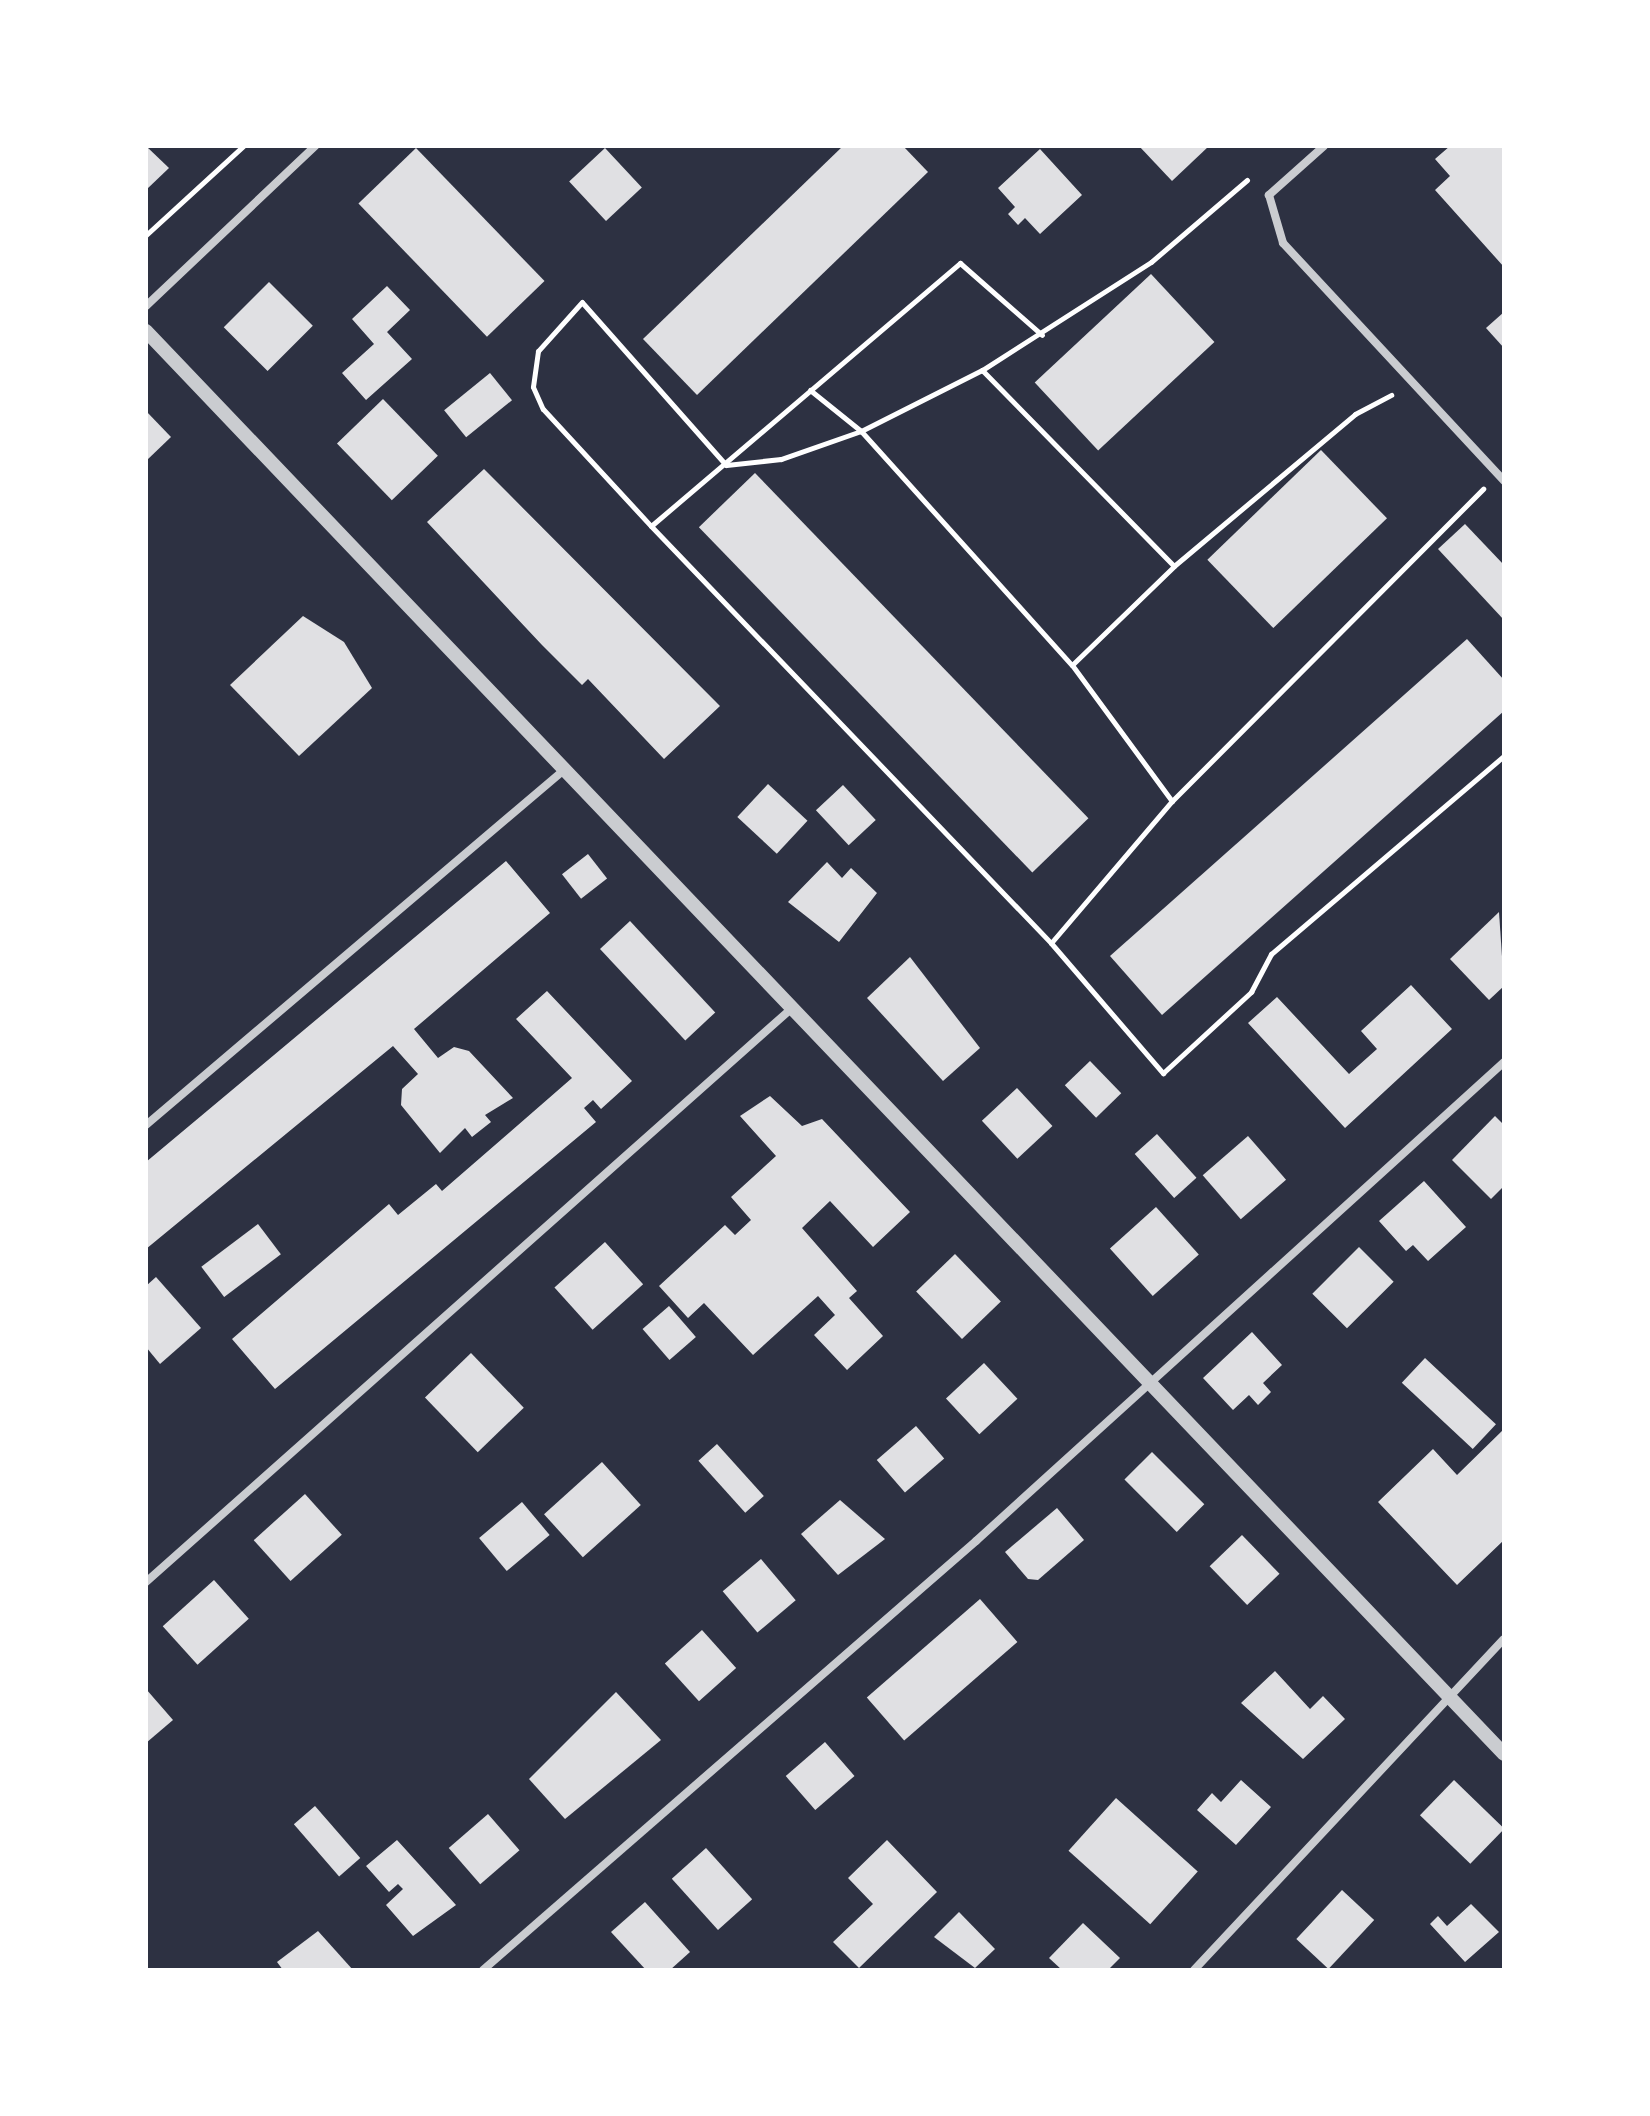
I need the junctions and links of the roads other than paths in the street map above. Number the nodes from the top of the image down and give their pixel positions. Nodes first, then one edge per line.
1 (315, 146) edge
2 (1324, 146) edge
3 (146, 306) edge
4 (146, 331) edge
5 (1501, 478) edge
6 (564, 770) junction
7 (792, 1008) junction
8 (1504, 1062) edge
9 (146, 1125) edge
10 (1149, 1383) junction
11 (146, 1582) edge
12 (1504, 1639) edge
13 (1448, 1701) junction
14 (1504, 1754) edge
15 (483, 1970) edge
16 (1194, 1970) edge

1 - 3 street
2 - 5 street
4 - 6 street
6 - 7 street
6 - 9 street
7 - 10 street
7 - 11 street
8 - 10 street
10 - 13 street
10 - 15 street
12 - 13 street
13 - 14 street
13 - 16 street

